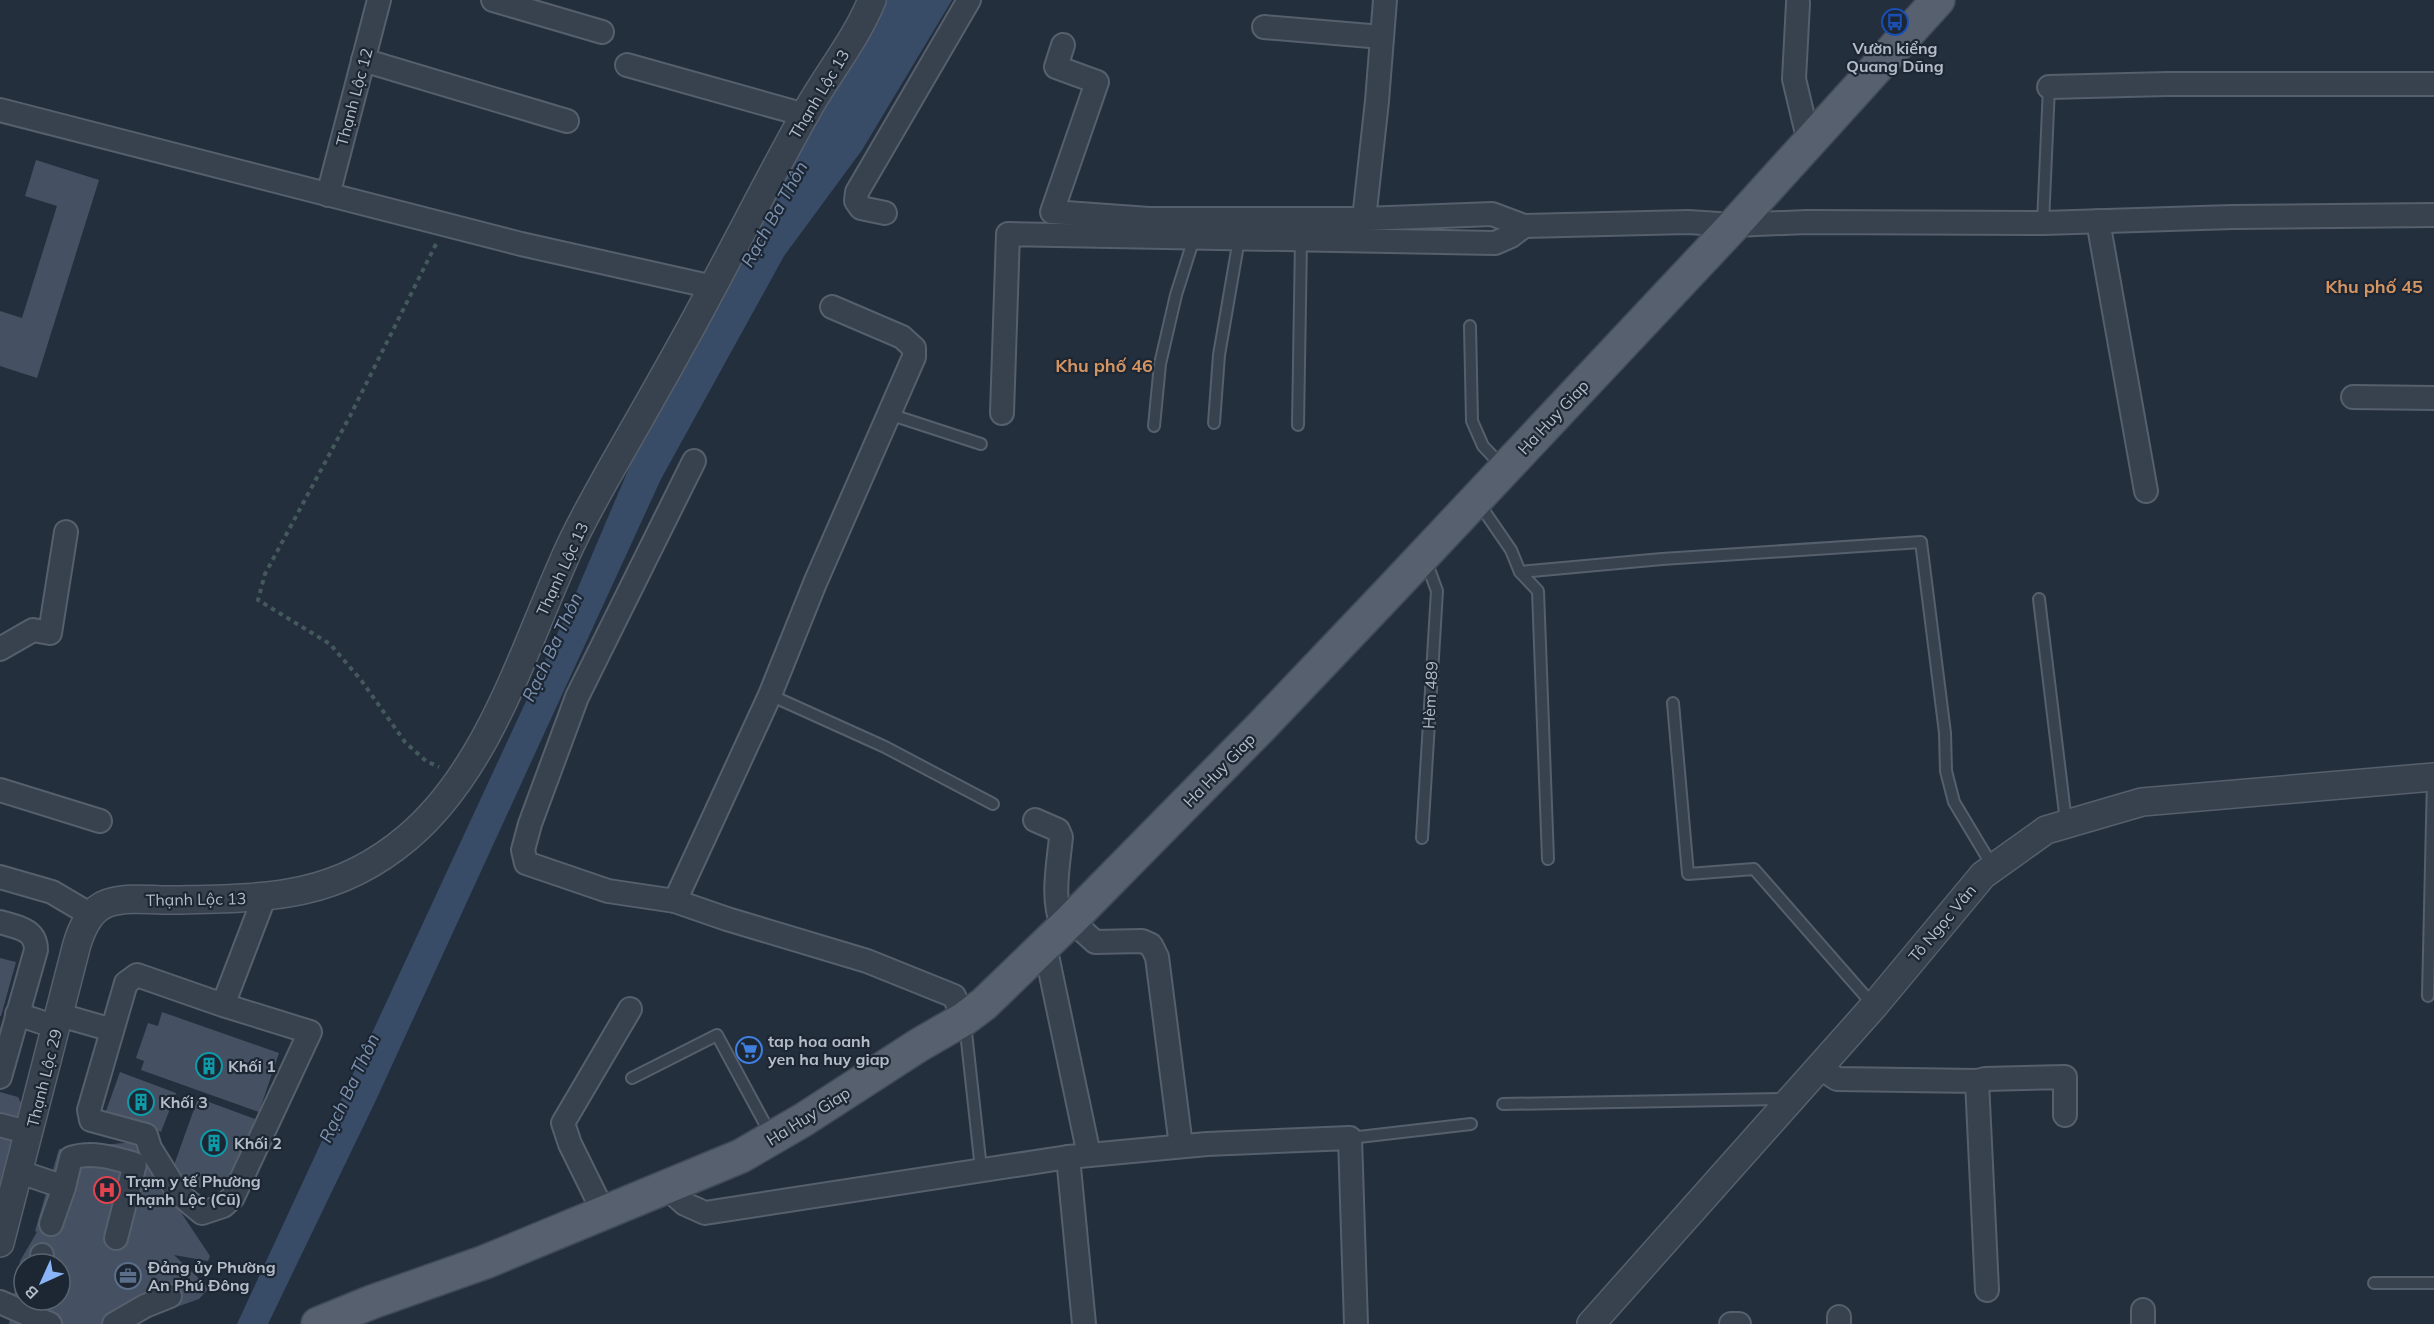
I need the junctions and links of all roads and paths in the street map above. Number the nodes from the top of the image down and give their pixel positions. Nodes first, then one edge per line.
1 (379, 0) edge
2 (493, 0) edge
3 (872, 0) edge
4 (969, 0) edge
5 (1384, 0) edge
6 (1938, 0) edge
7 (1798, 3) dead end
8 (1264, 27) dead end
9 (602, 32) dead end
10 (1382, 37) junction
11 (1063, 45) dead end
12 (363, 60) junction
13 (627, 65) dead end
14 (2434, 84) edge
15 (2049, 87) joint
16 (0, 110) edge
17 (805, 115) junction
18 (567, 122) dead end
19 (1809, 142) junction
20 (328, 195) junction
21 (885, 213) dead end
22 (2434, 215) edge
23 (1364, 219) junction
24 (2098, 221) junction
25 (2043, 222) junction
26 (446, 225) junction
27 (1734, 225) junction
28 (1524, 226) junction
29 (1194, 238) junction
30 (1239, 239) junction
31 (1300, 241) junction
32 (713, 287) junction
33 (832, 307) dead end
34 (1470, 326) dead end
35 (2353, 397) dead end
36 (2434, 398) edge
37 (1002, 413) dead end
38 (889, 414) junction
39 (1214, 423) dead end
40 (1298, 425) dead end
41 (1154, 426) dead end
42 (981, 444) dead end
43 (694, 461) dead end
44 (1504, 469) junction
45 (2146, 491) dead end
46 (1476, 500) junction
47 (66, 532) dead end
48 (1424, 555) junction
49 (1520, 572) junction
50 (2039, 599) dead end
51 (0, 649) edge
52 (770, 695) junction
53 (1673, 704) dead end
54 (462, 775) junction
55 (2434, 777) edge
56 (0, 790) edge
57 (993, 804) dead end
58 (100, 820) dead end
59 (1035, 820) dead end
60 (2067, 824) junction
61 (1422, 838) dead end
62 (1548, 859) dead end
63 (1993, 867) junction
64 (0, 877) edge
65 (264, 898) junction
66 (675, 901) junction
67 (91, 915) junction
68 (0, 922) edge
69 (1060, 931) junction
70 (2428, 996) dead end
71 (223, 1005) junction
72 (1874, 1006) junction
73 (630, 1009) dead end
74 (17, 1014) junction
75 (964, 1019) junction
76 (58, 1021) junction
77 (112, 1030) junction
78 (1819, 1067) junction
79 (0, 1077) edge
80 (632, 1078) dead end
81 (1977, 1081) junction
82 (1791, 1099) junction
83 (1503, 1104) dead end
84 (2066, 1115) dead end
85 (1471, 1124) dead end
86 (0, 1125) edge
87 (30, 1133) junction
88 (1350, 1137) junction
89 (773, 1138) junction
90 (1181, 1146) junction
91 (1078, 1156) junction
92 (981, 1169) junction
93 (20, 1172) junction
94 (64, 1187) junction
95 (666, 1187) junction
96 (604, 1213) junction
97 (51, 1224) dead end
98 (116, 1238) dead end
99 (0, 1243) edge
100 (2374, 1283) dead end
101 (2434, 1283) edge
102 (1987, 1290) dead end
103 (170, 1296) dead end
104 (0, 1302) edge
105 (41, 1314) edge
106 (348, 1315) edge
107 (114, 1324) edge
108 (1084, 1324) edge
109 (1356, 1324) edge
110 (1591, 1324) edge
111 (1731, 1324) edge
112 (1739, 1324) edge

1 - 12 street, Thạnh Lộc 12
2 - 9 street
3 - 17 street, Thạnh Lộc 13
4 - 21 street
5 - 10 street
6 - 19 main road, Ha Huy Giap
7 - 19 street
8 - 10 street
10 - 23 street
11 - 23 street
12 - 18 street
12 - 20 street, Thạnh Lộc 12
13 - 17 street
14 - 15 street
15 - 25 lane
16 - 20 street
17 - 32 street, Thạnh Lộc 13
19 - 27 main road, Ha Huy Giap
20 - 26 street
22 - 24 street
23 - 28 street
24 - 25 street
24 - 45 street
25 - 27 street
26 - 32 street
26 - 54 path
27 - 28 street
27 - 44 main road, Ha Huy Giap
28 - 31 street
29 - 30 street
29 - 37 street
29 - 41 lane
30 - 31 street
30 - 39 lane
31 - 40 lane
32 - 54 street, Thạnh Lộc 13
33 - 38 street
34 - 44 lane
35 - 36 street
38 - 42 lane
38 - 52 street
43 - 66 street
44 - 46 main road, Ha Huy Giap
46 - 48 main road, Ha Huy Giap
46 - 49 lane
47 - 51 street
48 - 61 lane, Hèm 489
48 - 69 main road, Ha Huy Giap
49 - 62 lane
49 - 63 lane
50 - 60 lane
52 - 57 lane
52 - 66 street
53 - 72 lane
54 - 65 street, Thạnh Lộc 13
55 - 60 street, Tô Ngọc Vân
55 - 70 lane
56 - 58 street
59 - 69 street
60 - 63 street, Tô Ngọc Vân
63 - 72 street, Tô Ngọc Vân
64 - 67 street
65 - 67 street, Thạnh Lộc 13
65 - 71 street
66 - 75 street
67 - 76 street, Thạnh Lộc 29
68 - 74 street
69 - 75 main road, Ha Huy Giap
69 - 90 street
69 - 91 street
71 - 77 street
71 - 77 street
72 - 78 street, Tô Ngọc Vân
73 - 96 street
74 - 76 street
74 - 79 street
75 - 89 main road, Ha Huy Giap
75 - 92 lane
76 - 77 street
76 - 87 street, Thạnh Lộc 29
78 - 81 street
78 - 82 street, Tô Ngọc Vân
80 - 89 lane
81 - 84 street
81 - 102 street
82 - 83 lane
82 - 110 street, Tô Ngọc Vân
85 - 88 lane
86 - 87 street
87 - 93 street, Thạnh Lộc 29
88 - 90 street
88 - 109 street
89 - 95 main road, Ha Huy Giap
90 - 91 street
91 - 92 street
91 - 108 street
92 - 95 street
93 - 94 street
93 - 99 street, Thạnh Lộc 29
94 - 97 street
94 - 98 street
95 - 96 main road, Ha Huy Giap
96 - 106 main road, Ha Huy Giap
100 - 101 lane
103 - 107 street
104 - 105 street
111 - 112 street

